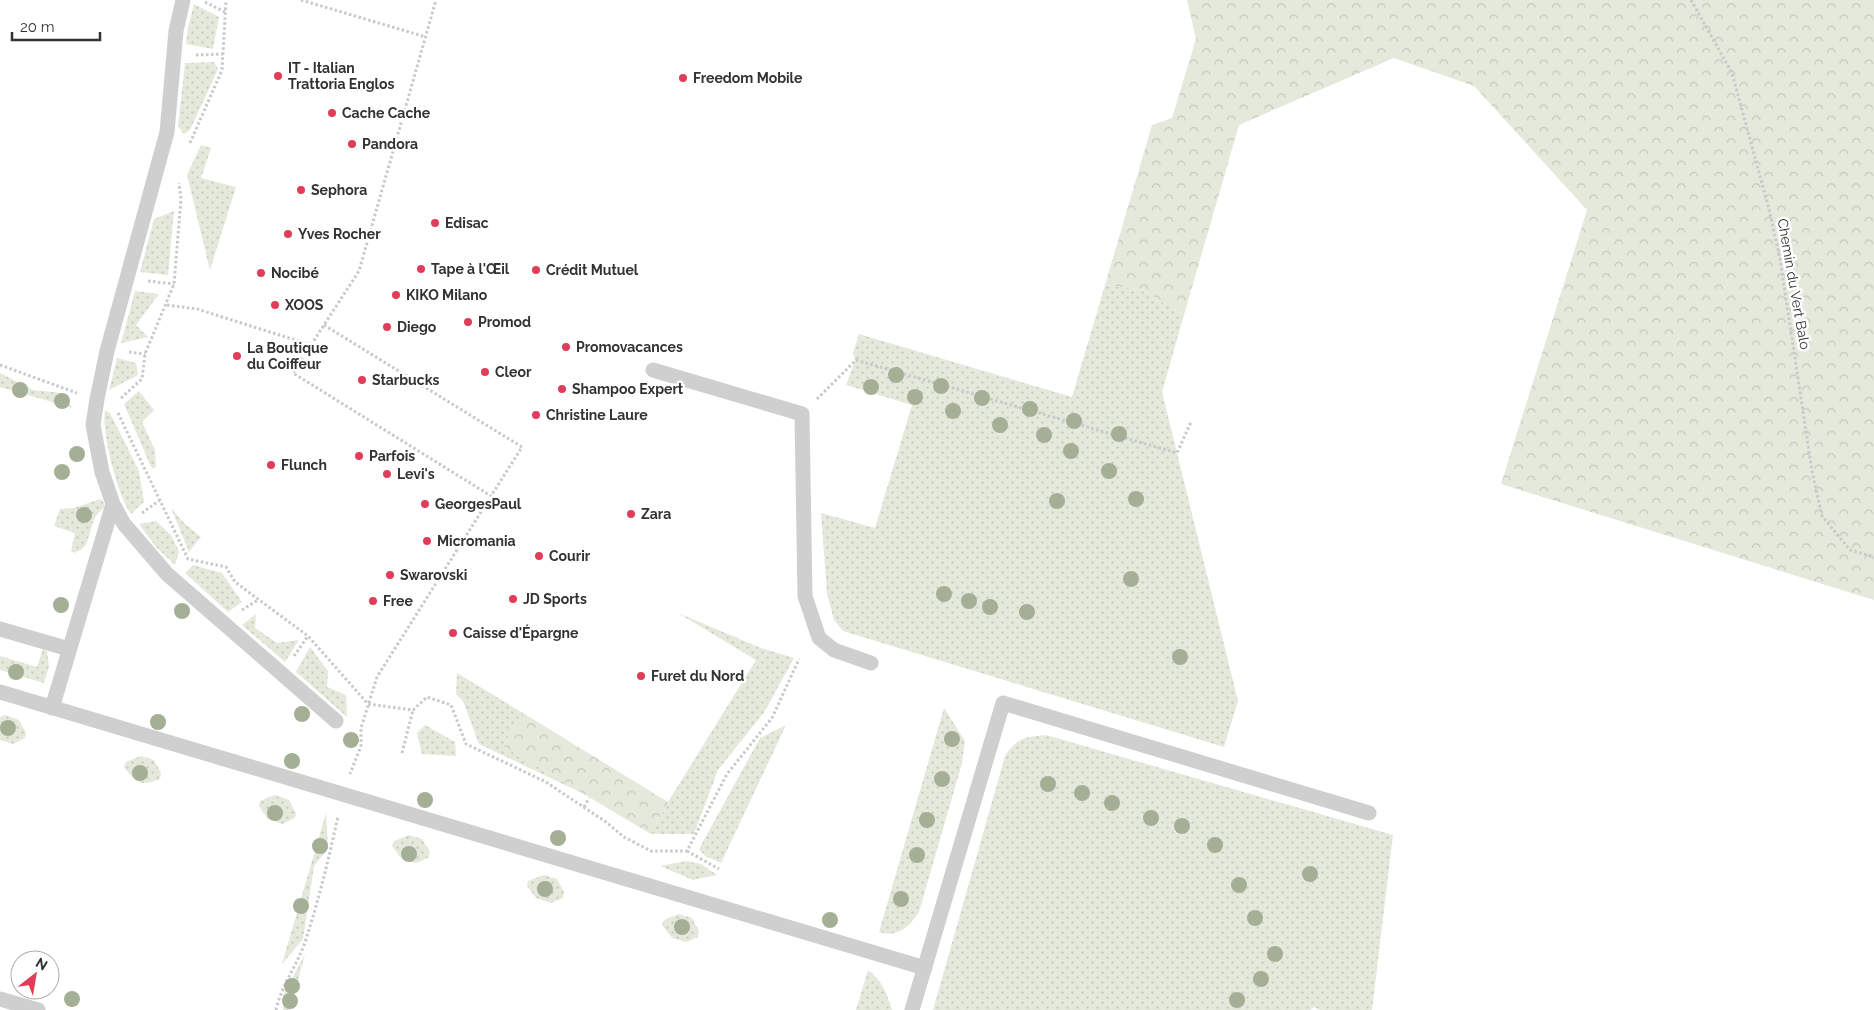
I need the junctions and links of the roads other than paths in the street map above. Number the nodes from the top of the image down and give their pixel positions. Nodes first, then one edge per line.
1 (183, 0) edge
2 (653, 370) dead end
3 (113, 504) junction
4 (0, 629) edge
5 (69, 649) junction
6 (870, 663) dead end
7 (0, 692) edge
8 (52, 708) junction
9 (336, 721) dead end
10 (1369, 813) dead end
11 (925, 968) junction
12 (0, 999) edge
13 (38, 1010) edge
14 (912, 1010) edge

1 - 3 lane
2 - 6 lane
3 - 5 lane
3 - 9 lane
4 - 5 lane
5 - 8 lane
7 - 8 lane
8 - 11 lane
10 - 11 lane
11 - 14 lane
12 - 13 lane

